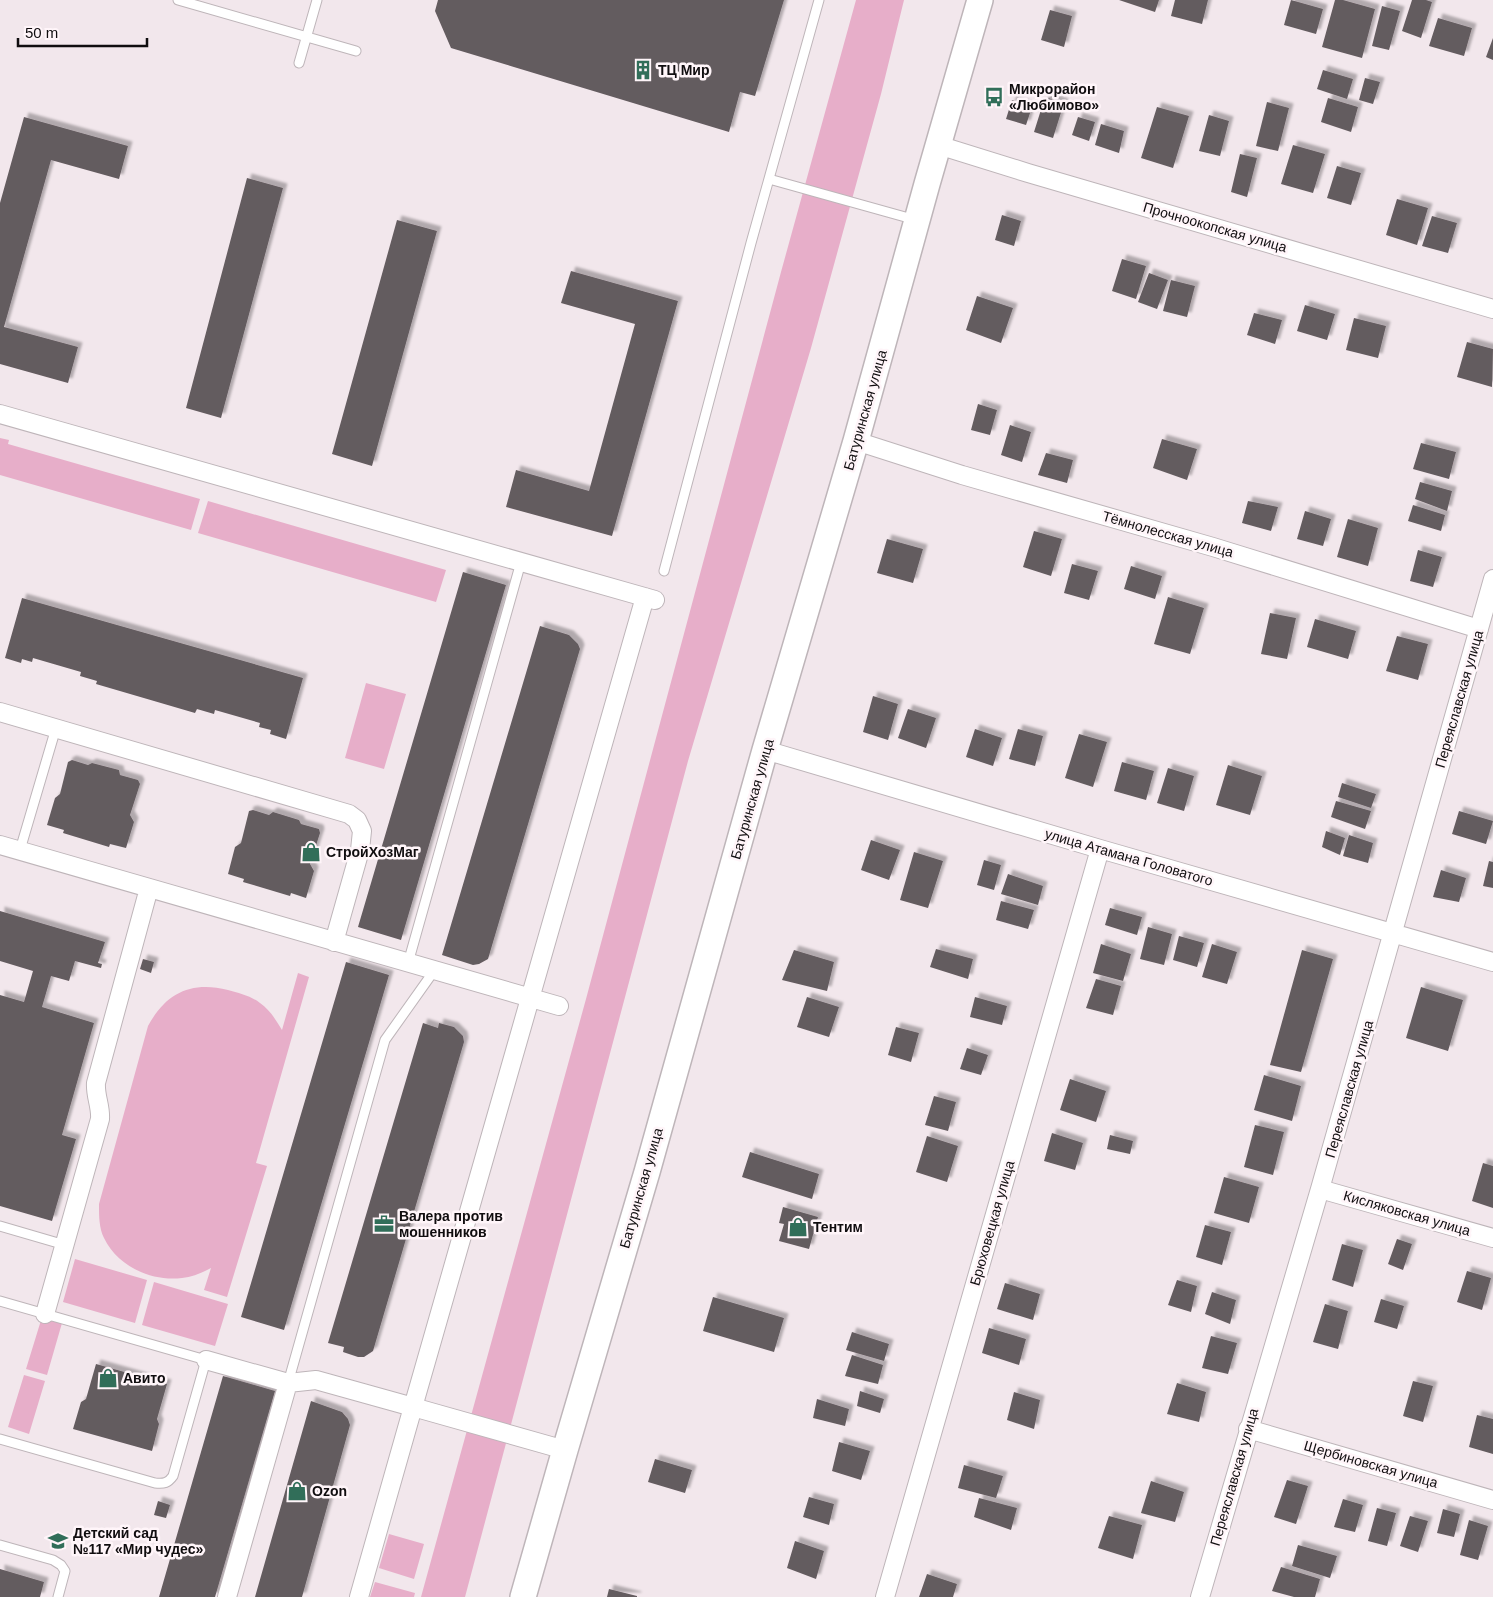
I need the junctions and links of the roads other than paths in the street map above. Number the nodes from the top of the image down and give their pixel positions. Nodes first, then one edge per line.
1 (178, 0) edge
2 (317, 0) edge
3 (819, 0) edge
4 (980, 0) edge
5 (307, 37) junction
6 (356, 51) dead end
7 (299, 63) dead end
8 (938, 145) junction
9 (769, 179) junction
10 (917, 220) junction
11 (1493, 309) edge
12 (0, 414) edge
13 (856, 441) junction
14 (521, 562) junction
15 (664, 571) dead end
16 (1493, 579) edge
17 (1479, 630) junction
18 (0, 712) edge
19 (56, 728) junction
20 (765, 750) junction
21 (0, 845) edge
22 (20, 850) junction
23 (1100, 850) junction
24 (150, 888) junction
25 (1392, 934) junction
26 (334, 942) junction
27 (1493, 962) edge
28 (408, 963) junction
29 (434, 971) junction
30 (529, 998) junction
31 (559, 1006) dead end
32 (1320, 1189) junction
33 (0, 1226) edge
34 (1493, 1238) edge
35 (65, 1245) junction
36 (0, 1301) edge
37 (45, 1314) junction
38 (206, 1360) junction
39 (288, 1383) junction
40 (413, 1407) junction
41 (1248, 1429) junction
42 (0, 1439) edge
43 (565, 1450) junction
44 (1493, 1500) edge
45 (0, 1545) edge
46 (58, 1597) edge
47 (227, 1597) edge
48 (359, 1597) edge
49 (523, 1597) edge
50 (884, 1597) edge
51 (1200, 1597) edge

1 - 5 lane
2 - 5 lane
3 - 9 lane
4 - 8 street, Батуринская улица
5 - 6 lane
5 - 7 lane
8 - 10 street, Батуринская улица
8 - 11 street, Прочноокопская улица
9 - 10 lane
9 - 15 lane
10 - 13 street, Батуринская улица
12 - 14 street
13 - 17 street, Тёмнолесская улица
13 - 20 street, Батуринская улица
14 - 28 lane
14 - 30 street
16 - 17 street, Переяславская улица
17 - 25 street, Переяславская улица
18 - 19 street
19 - 22 lane
19 - 26 street
20 - 23 street, улица Атамана Головатого
20 - 43 street, Батуринская улица
21 - 22 street
22 - 24 street
23 - 25 street, улица Атамана Головатого
23 - 50 street, Брюховецкая улица
24 - 26 street
24 - 35 street
25 - 27 street, улица Атамана Головатого
25 - 32 street, Переяславская улица
26 - 28 street
28 - 29 street
29 - 30 street
29 - 39 lane
30 - 31 street
30 - 40 street
32 - 34 street, Кисляковская улица
32 - 41 street, Переяславская улица
33 - 35 lane
35 - 37 street
36 - 37 lane
37 - 38 lane
38 - 39 street
38 - 42 lane
39 - 40 street
39 - 47 street
40 - 43 street
40 - 48 street
41 - 44 street, Щербиновская улица
41 - 51 street, Переяславская улица
43 - 49 street, Батуринская улица
45 - 46 lane

